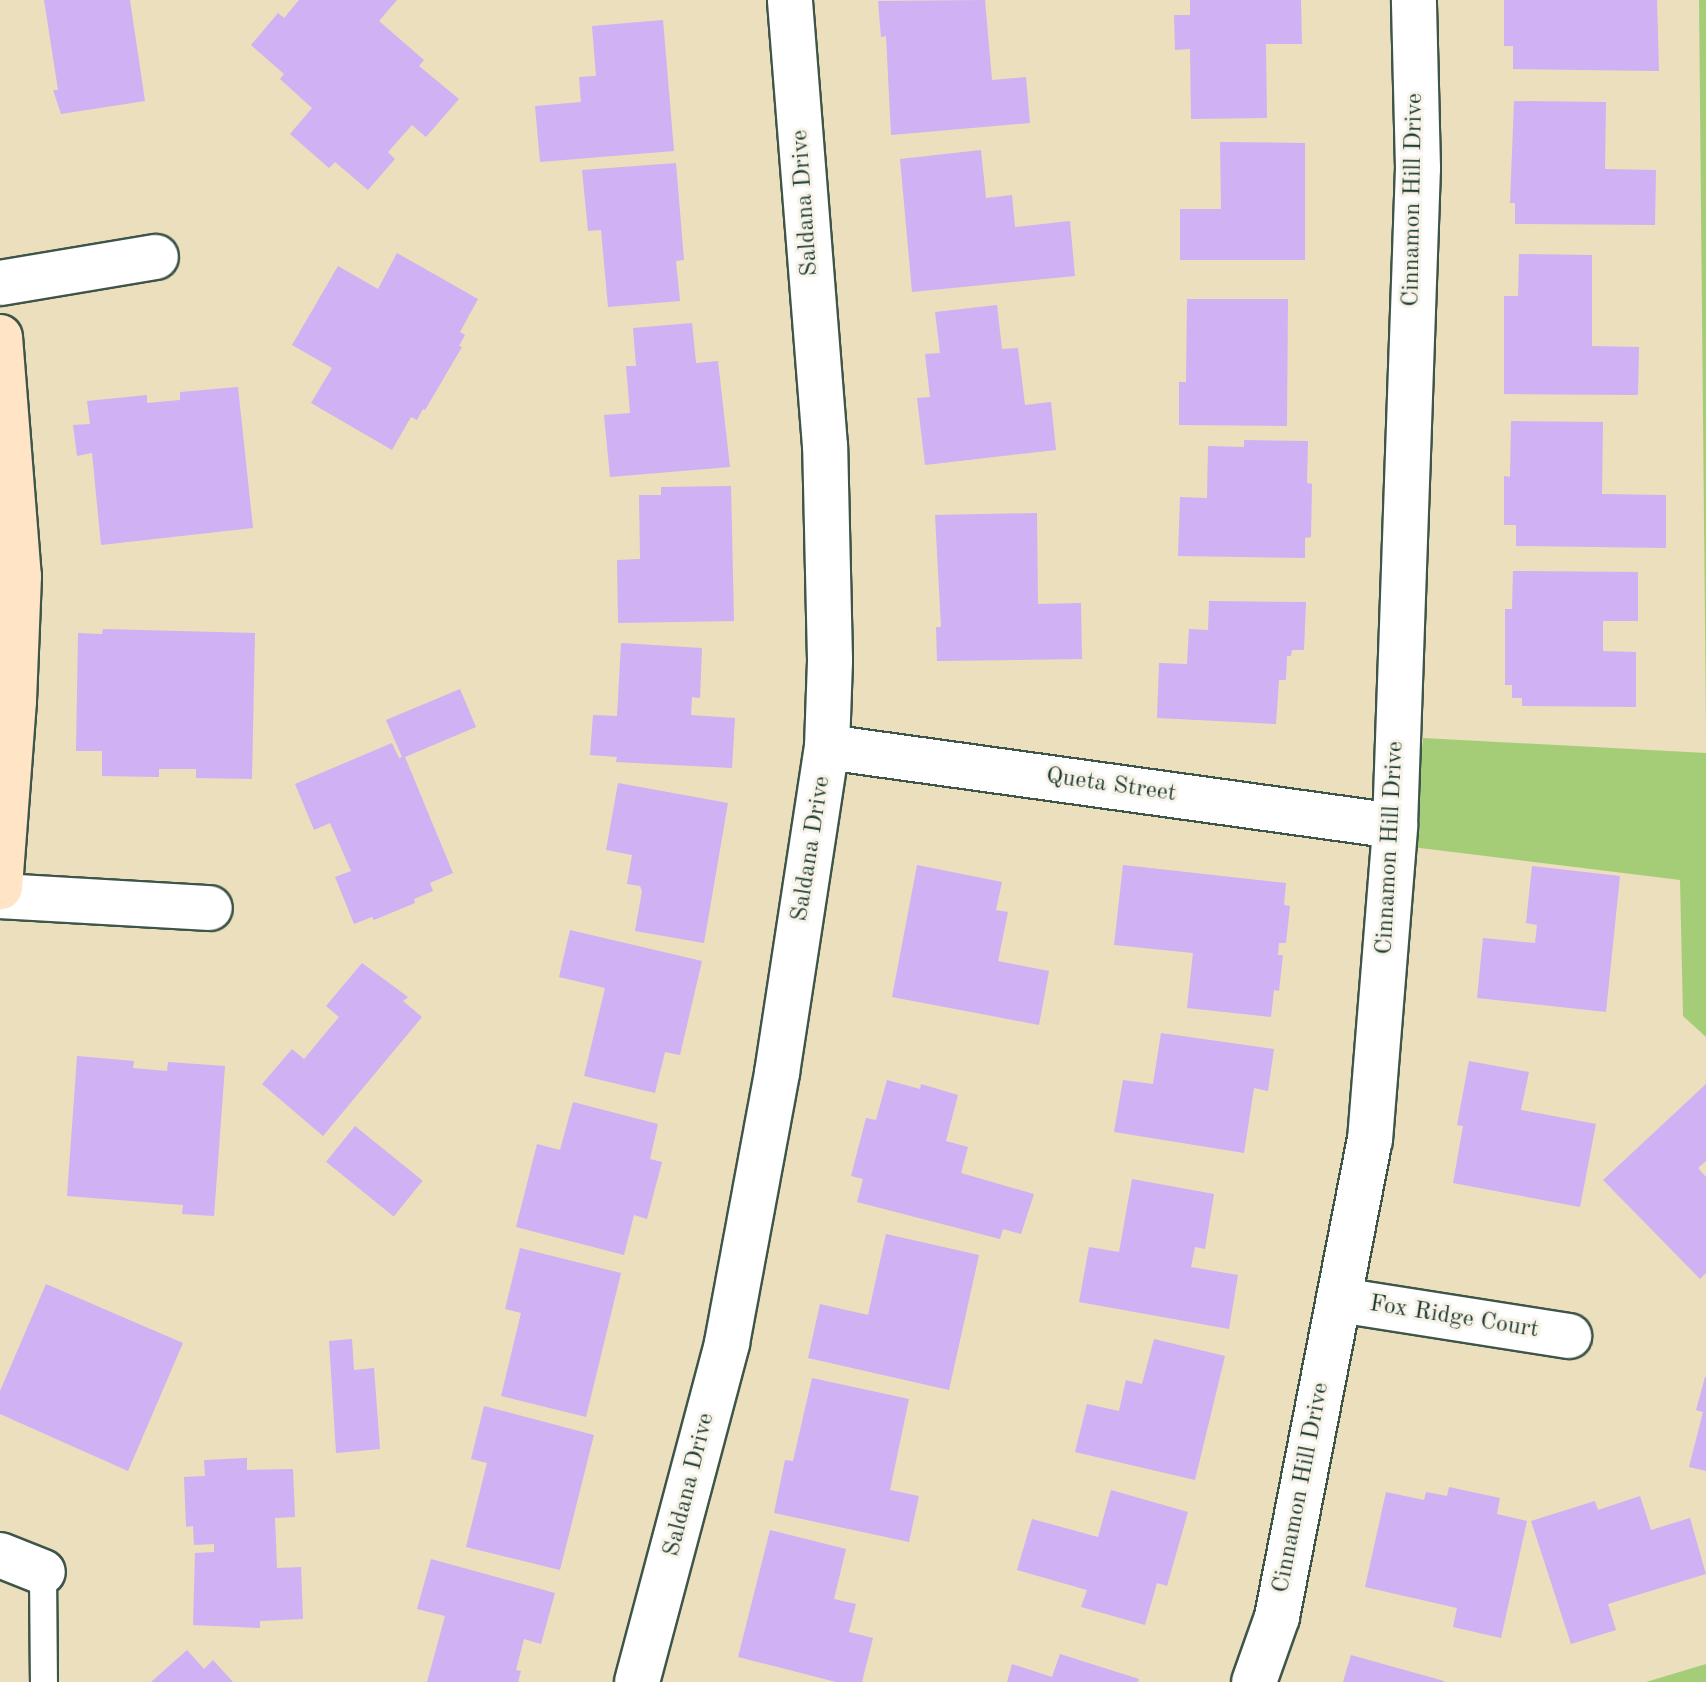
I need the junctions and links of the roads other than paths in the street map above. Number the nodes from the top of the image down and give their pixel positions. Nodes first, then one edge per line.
1 (790, 0) edge
2 (1414, 0) edge
3 (156, 257) dead end
4 (0, 283) edge
5 (0, 337) edge
6 (7, 701) edge
7 (827, 747) junction
8 (1395, 826) junction
9 (0, 887) edge
10 (0, 896) edge
11 (210, 908) dead end
12 (1339, 1300) junction
13 (1569, 1336) dead end
14 (0, 1555) edge
15 (43, 1572) joint
16 (44, 1682) edge
17 (637, 1682) edge
18 (1254, 1682) edge

1 - 7 street, Saldana Drive
2 - 8 street, Cinnamon Hill Drive
3 - 4 street
5 - 6 main road
6 - 9 main road
7 - 8 street, Queta Street
7 - 17 street, Saldana Drive
8 - 12 street, Cinnamon Hill Drive
10 - 11 street
12 - 13 street, Fox Ridge Court
12 - 18 street, Cinnamon Hill Drive
14 - 15 street
15 - 16 lane

